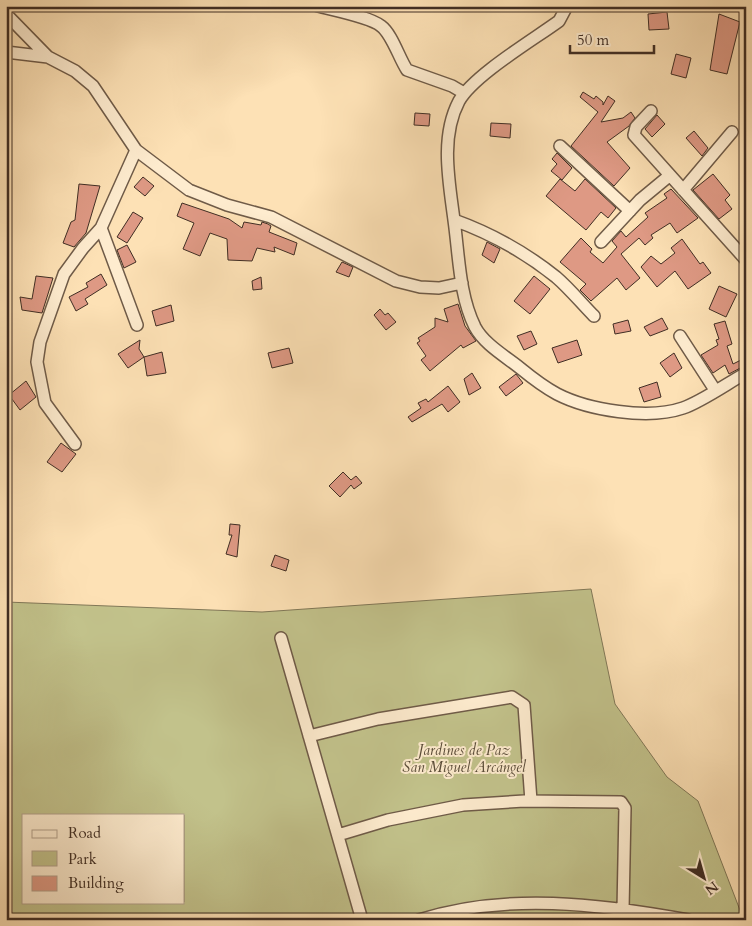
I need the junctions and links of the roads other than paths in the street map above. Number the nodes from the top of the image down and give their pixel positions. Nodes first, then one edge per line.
1 (318, 6) edge
2 (567, 6) edge
3 (6, 14) edge
4 (6, 52) edge
5 (48, 57) junction
6 (464, 93) junction
7 (651, 111) dead end
8 (732, 132) dead end
9 (560, 146) dead end
10 (136, 150) junction
11 (669, 176) junction
12 (683, 190) junction
13 (630, 211) junction
14 (454, 220) junction
15 (101, 228) junction
16 (601, 242) dead end
17 (746, 260) edge
18 (462, 282) junction
19 (594, 316) dead end
20 (137, 325) dead end
21 (680, 336) dead end
22 (746, 374) edge
23 (715, 390) junction
24 (75, 444) dead end
25 (281, 638) dead end
26 (309, 736) junction
27 (531, 801) junction
28 (338, 836) junction
29 (623, 910) junction
30 (362, 920) edge
31 (419, 920) edge
32 (688, 920) edge

1 - 6 street
2 - 6 street
3 - 5 street
4 - 5 street
5 - 10 street
6 - 14 street
7 - 11 street
8 - 12 street
9 - 13 street
10 - 15 street
10 - 18 street
11 - 12 street
11 - 13 street
12 - 17 street
13 - 16 street
14 - 18 street
14 - 19 street
15 - 20 street
15 - 24 street
18 - 23 street
21 - 23 street
22 - 23 street
25 - 26 street
26 - 27 street
26 - 28 street
27 - 28 street
27 - 29 street
28 - 30 street
29 - 31 street
29 - 32 street

